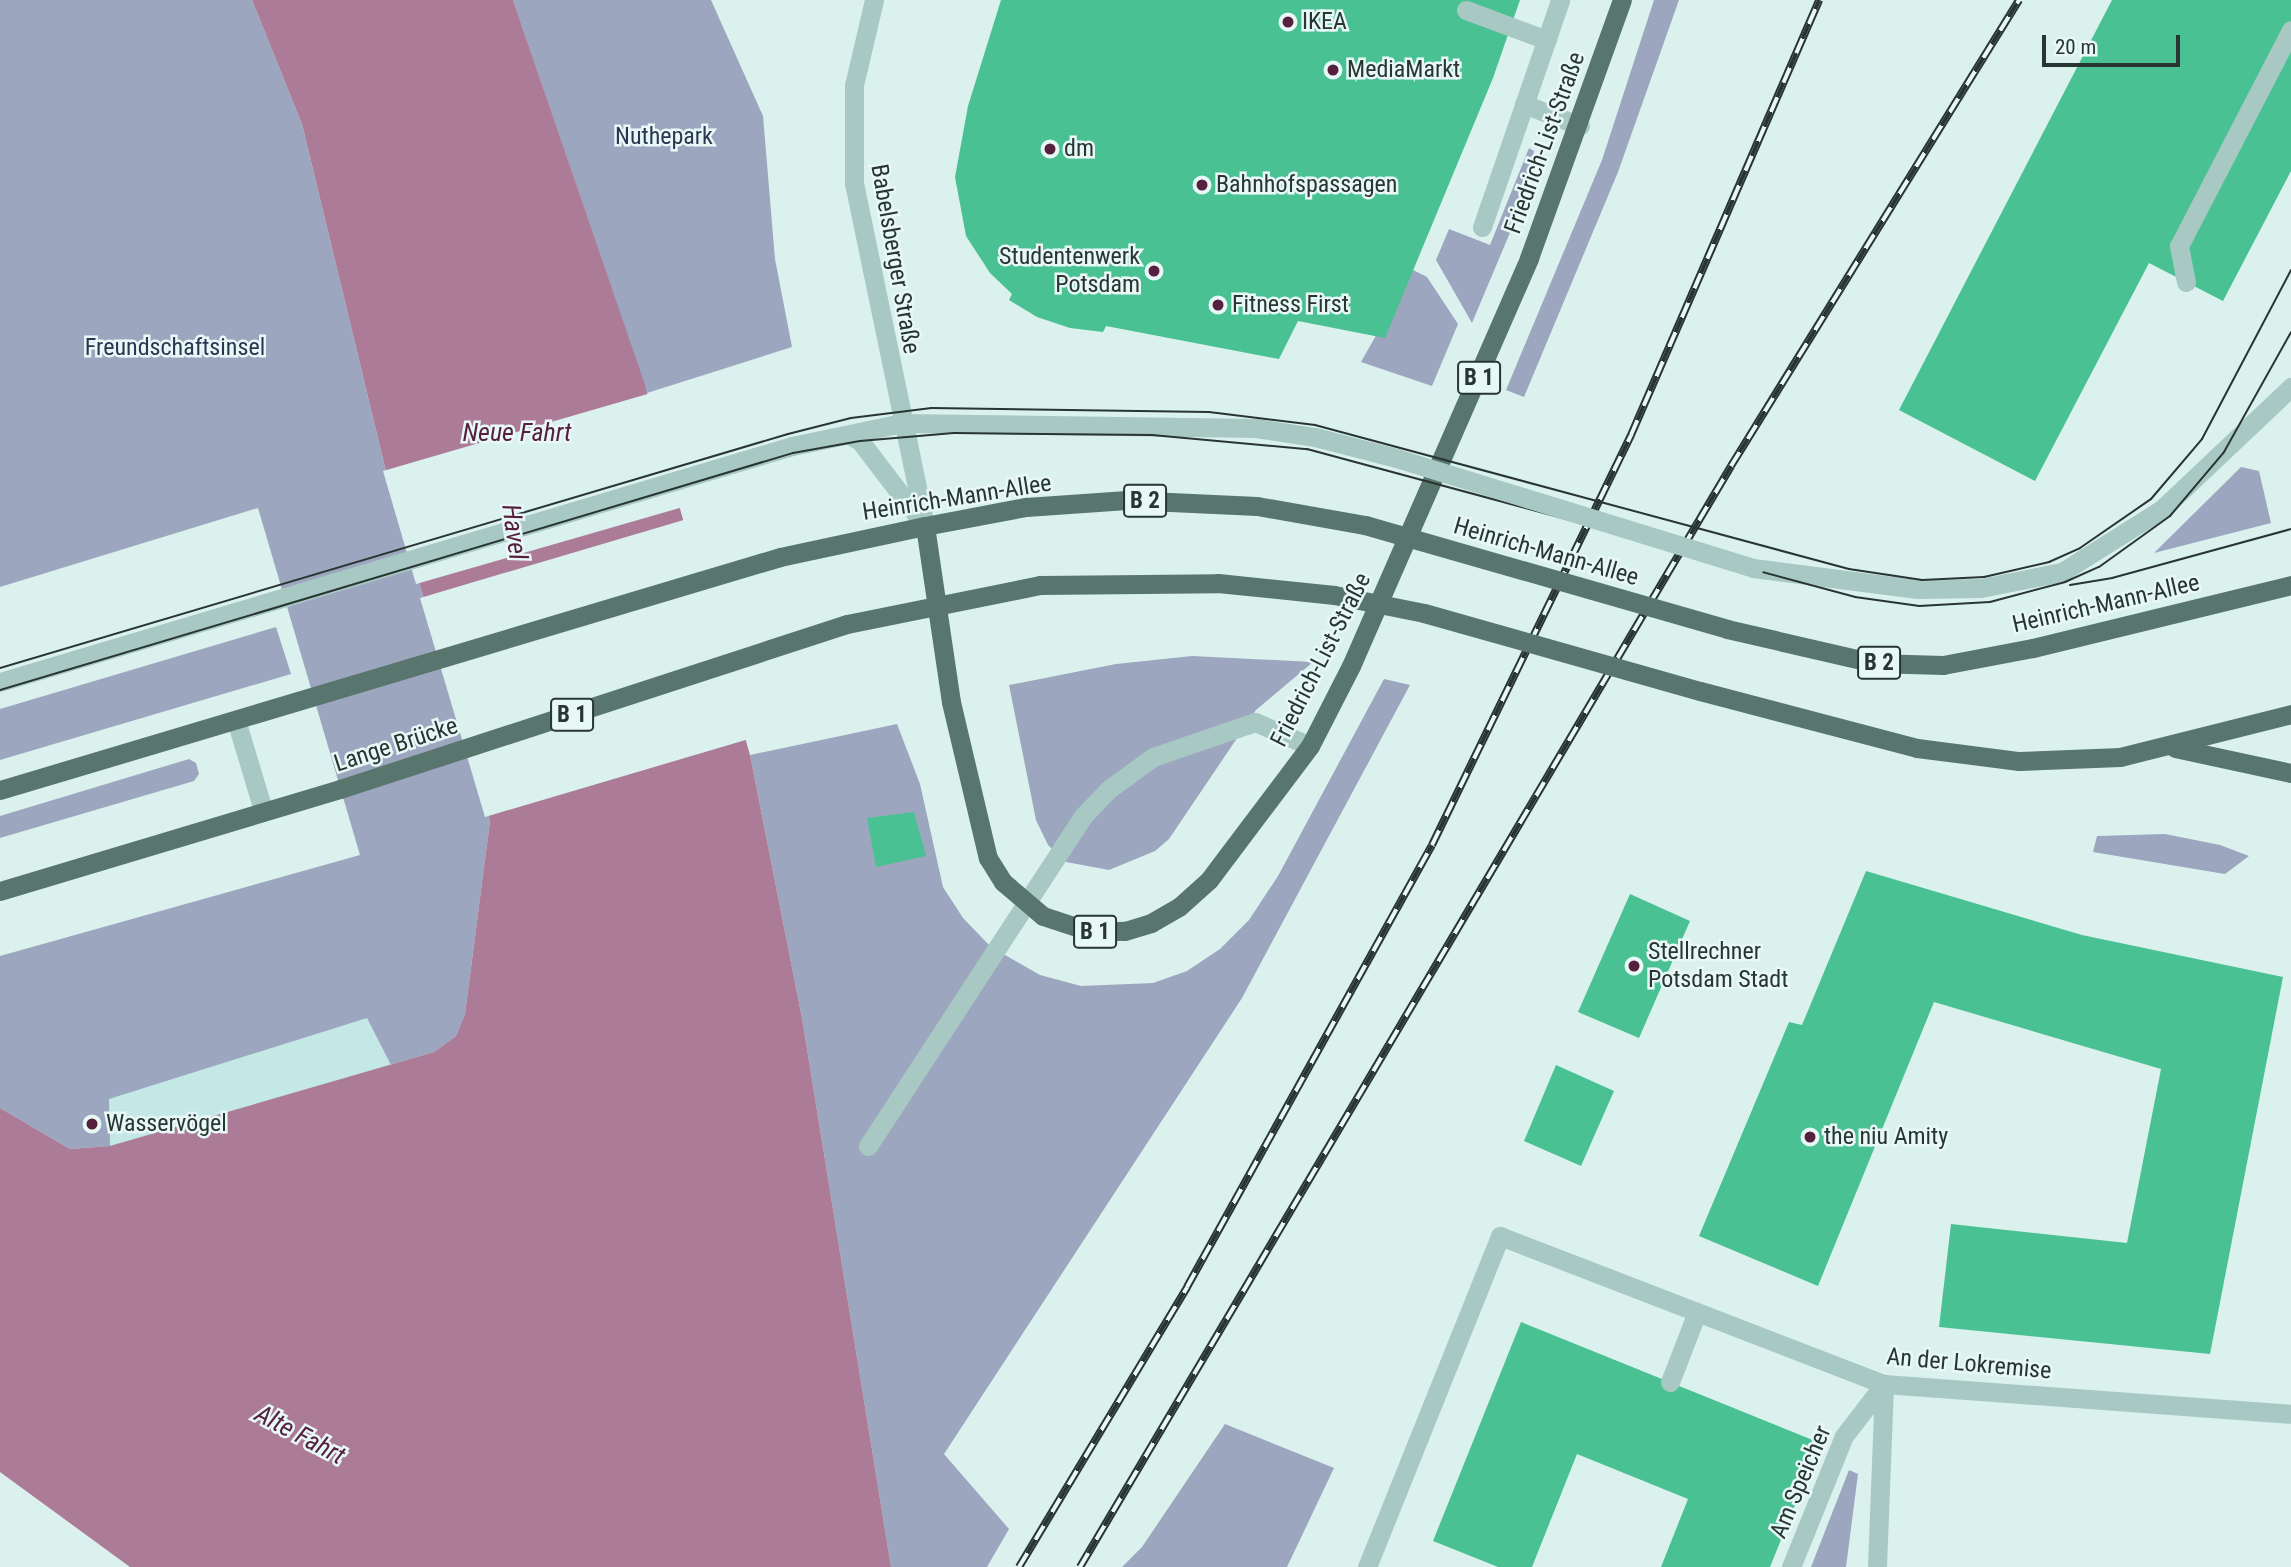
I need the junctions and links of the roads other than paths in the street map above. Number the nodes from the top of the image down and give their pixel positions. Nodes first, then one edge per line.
1 (874, 0) edge
2 (1560, 0) edge
3 (1622, 0) edge
4 (1466, 10) dead end
5 (2291, 30) edge
6 (1547, 40) junction
7 (1524, 104) junction
8 (1580, 126) junction
9 (1482, 227) dead end
10 (2186, 282) dead end
11 (2291, 387) edge
12 (902, 423) junction
13 (849, 435) junction
14 (925, 526) junction
15 (2291, 585) edge
16 (938, 605) junction
17 (0, 682) edge
18 (2291, 714) edge
19 (236, 720) junction
20 (1310, 746) junction
21 (2171, 747) junction
22 (2291, 773) edge
23 (0, 790) edge
24 (263, 810) junction
25 (0, 891) edge
26 (868, 1146) dead end
27 (1697, 1312) junction
28 (1670, 1382) dead end
29 (1884, 1384) junction
30 (2291, 1414) edge
31 (1367, 1567) edge
32 (1791, 1567) edge
33 (1877, 1567) edge

1 - 12 street, Babelsberger Straße
2 - 6 street
3 - 8 main road, Friedrich-List-Straße / B 1
4 - 6 street
5 - 10 street
6 - 7 street
7 - 8 street
7 - 9 street
8 - 20 main road, Friedrich-List-Straße / B 1
11 - 12 street, bridge
12 - 13 street
12 - 14 street, Babelsberger Straße
13 - 14 street
13 - 17 street
14 - 15 main road, Heinrich-Mann-Allee / B 2, bridge
14 - 16 main road, Friedrich-List-Straße / B 1
14 - 19 main road, Heinrich-Mann-Allee
16 - 20 main road, Friedrich-List-Straße / B 1, bridge
16 - 21 main road, bridge
16 - 24 main road, Lange Brücke / B 1
18 - 21 main road
19 - 23 main road
19 - 24 street
20 - 26 street
21 - 22 main road
24 - 25 main road, Lange Brücke / B 1
27 - 28 street
27 - 29 street, An der Lokremise
27 - 31 street, An der Lokremise
29 - 30 street, An der Lokremise
29 - 32 street, Am Speicher
29 - 33 street

